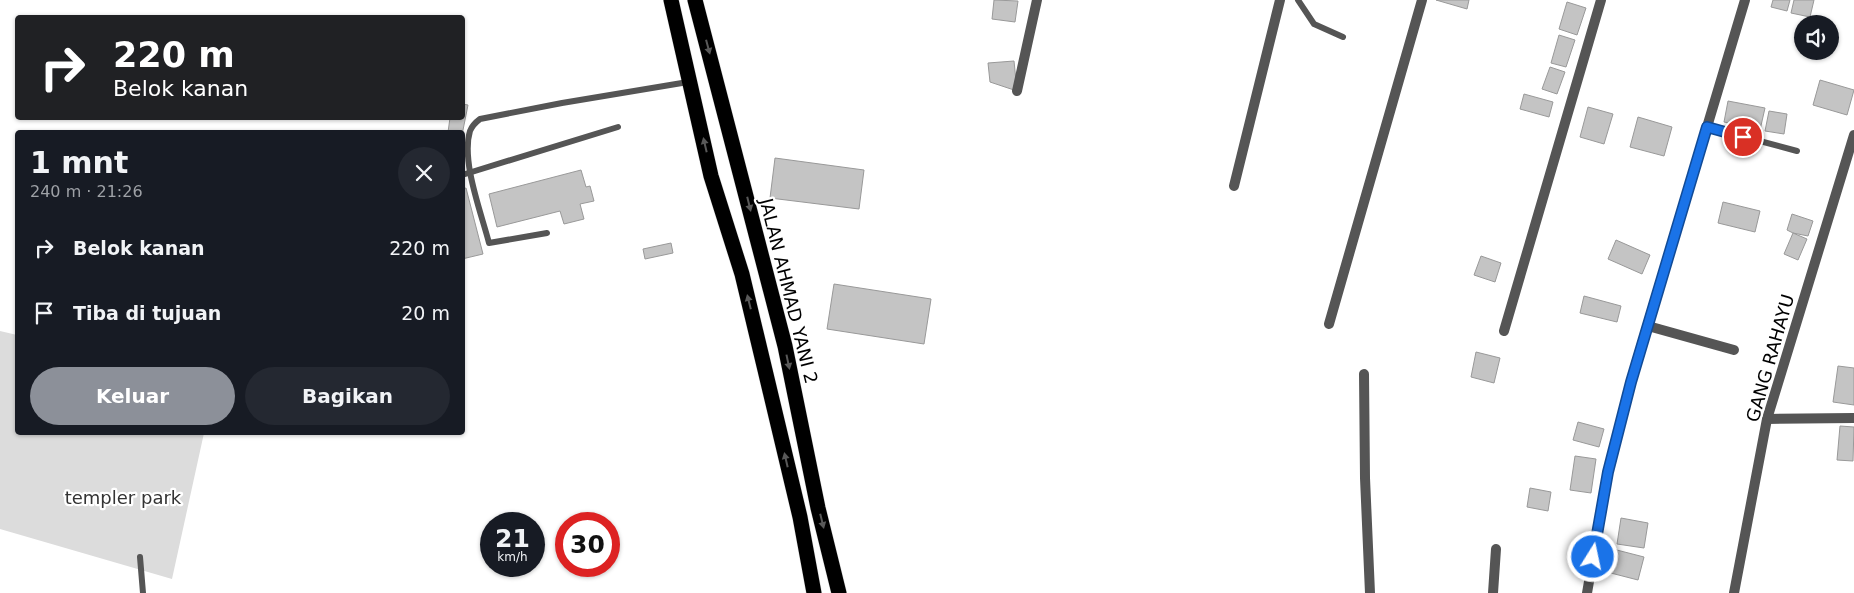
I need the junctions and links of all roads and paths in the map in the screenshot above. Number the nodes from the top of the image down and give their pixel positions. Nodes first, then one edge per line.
1 (671, 0) edge
2 (695, 0) edge
3 (1038, 0) edge
4 (1280, 0) edge
5 (1298, 0) edge
6 (1422, 0) edge
7 (1601, 0) edge
8 (1745, 0) edge
9 (1343, 38) dead end
10 (690, 81) junction
11 (1017, 91) dead end
12 (618, 127) dead end
13 (1707, 127) junction
14 (1854, 135) edge
15 (1797, 151) dead end
16 (470, 171) junction
17 (465, 174) edge
18 (1234, 186) dead end
19 (547, 233) dead end
20 (1329, 324) dead end
21 (1648, 326) junction
22 (1504, 331) dead end
23 (1734, 350) dead end
24 (1364, 374) dead end
25 (1854, 418) edge
26 (1768, 419) junction
27 (1496, 549) dead end
28 (140, 558) dead end
29 (144, 593) edge
30 (814, 593) edge
31 (839, 593) edge
32 (1370, 593) edge
33 (1493, 593) edge
34 (1587, 593) edge
35 (1734, 593) edge

1 - 10 highway
2 -> 31 highway, JALAN AHMAD YANI 2
3 - 11 street
4 - 18 street
5 - 9 lane
6 - 20 street
7 - 22 street
8 - 13 street
10 - 16 lane
30 -> 10 highway
12 - 16 lane
13 - 15 lane
13 - 21 street
14 - 26 street, GANG RAHAYU
16 - 17 lane
16 - 19 lane
21 - 23 street
21 - 34 street
24 - 32 street
25 - 26 street
26 - 35 street, GANG RAHAYU
27 - 33 street
28 - 29 lane

